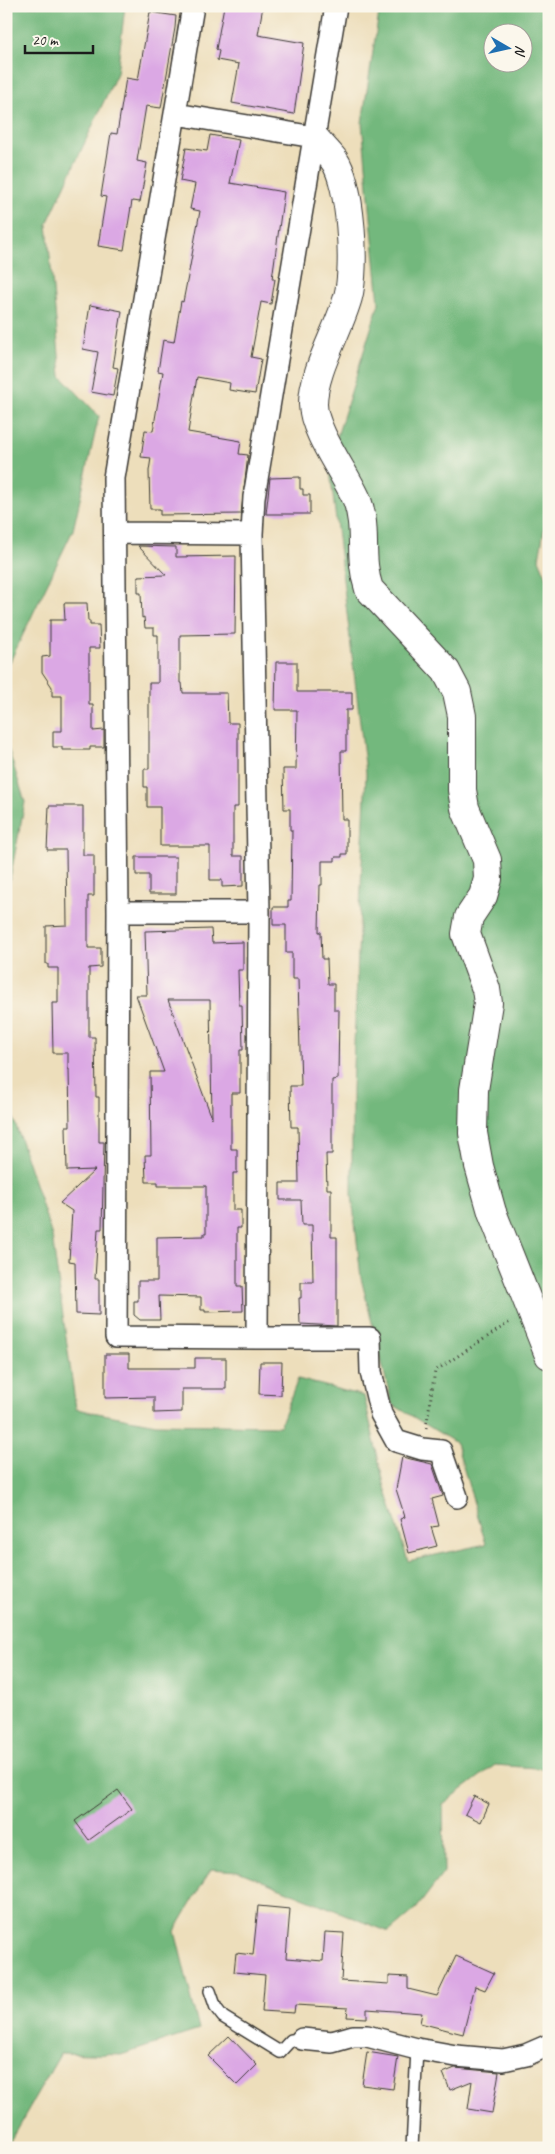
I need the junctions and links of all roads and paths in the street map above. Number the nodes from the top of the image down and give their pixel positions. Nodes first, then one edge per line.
1 (193, 6) edge
2 (336, 6) edge
3 (176, 114) junction
4 (314, 137) junction
5 (115, 533) junction
6 (252, 534) junction
7 (118, 912) junction
8 (259, 912) junction
9 (531, 1308) junction
10 (258, 1338) junction
11 (549, 1355) edge
12 (422, 1450) junction
13 (457, 1497) dead end
14 (210, 1991) dead end
15 (302, 2039) joint
16 (549, 2045) edge
17 (418, 2049) junction
18 (412, 2148) edge

1 - 3 street
2 - 4 street
3 - 4 street
3 - 5 street
4 - 6 street
4 - 9 street
5 - 6 street
5 - 7 street
6 - 8 street
7 - 8 street
7 - 10 street
8 - 10 street
9 - 11 street
9 - 12 path
10 - 12 street
12 - 13 street
14 - 15 lane
15 - 17 street
16 - 17 street
17 - 18 lane

